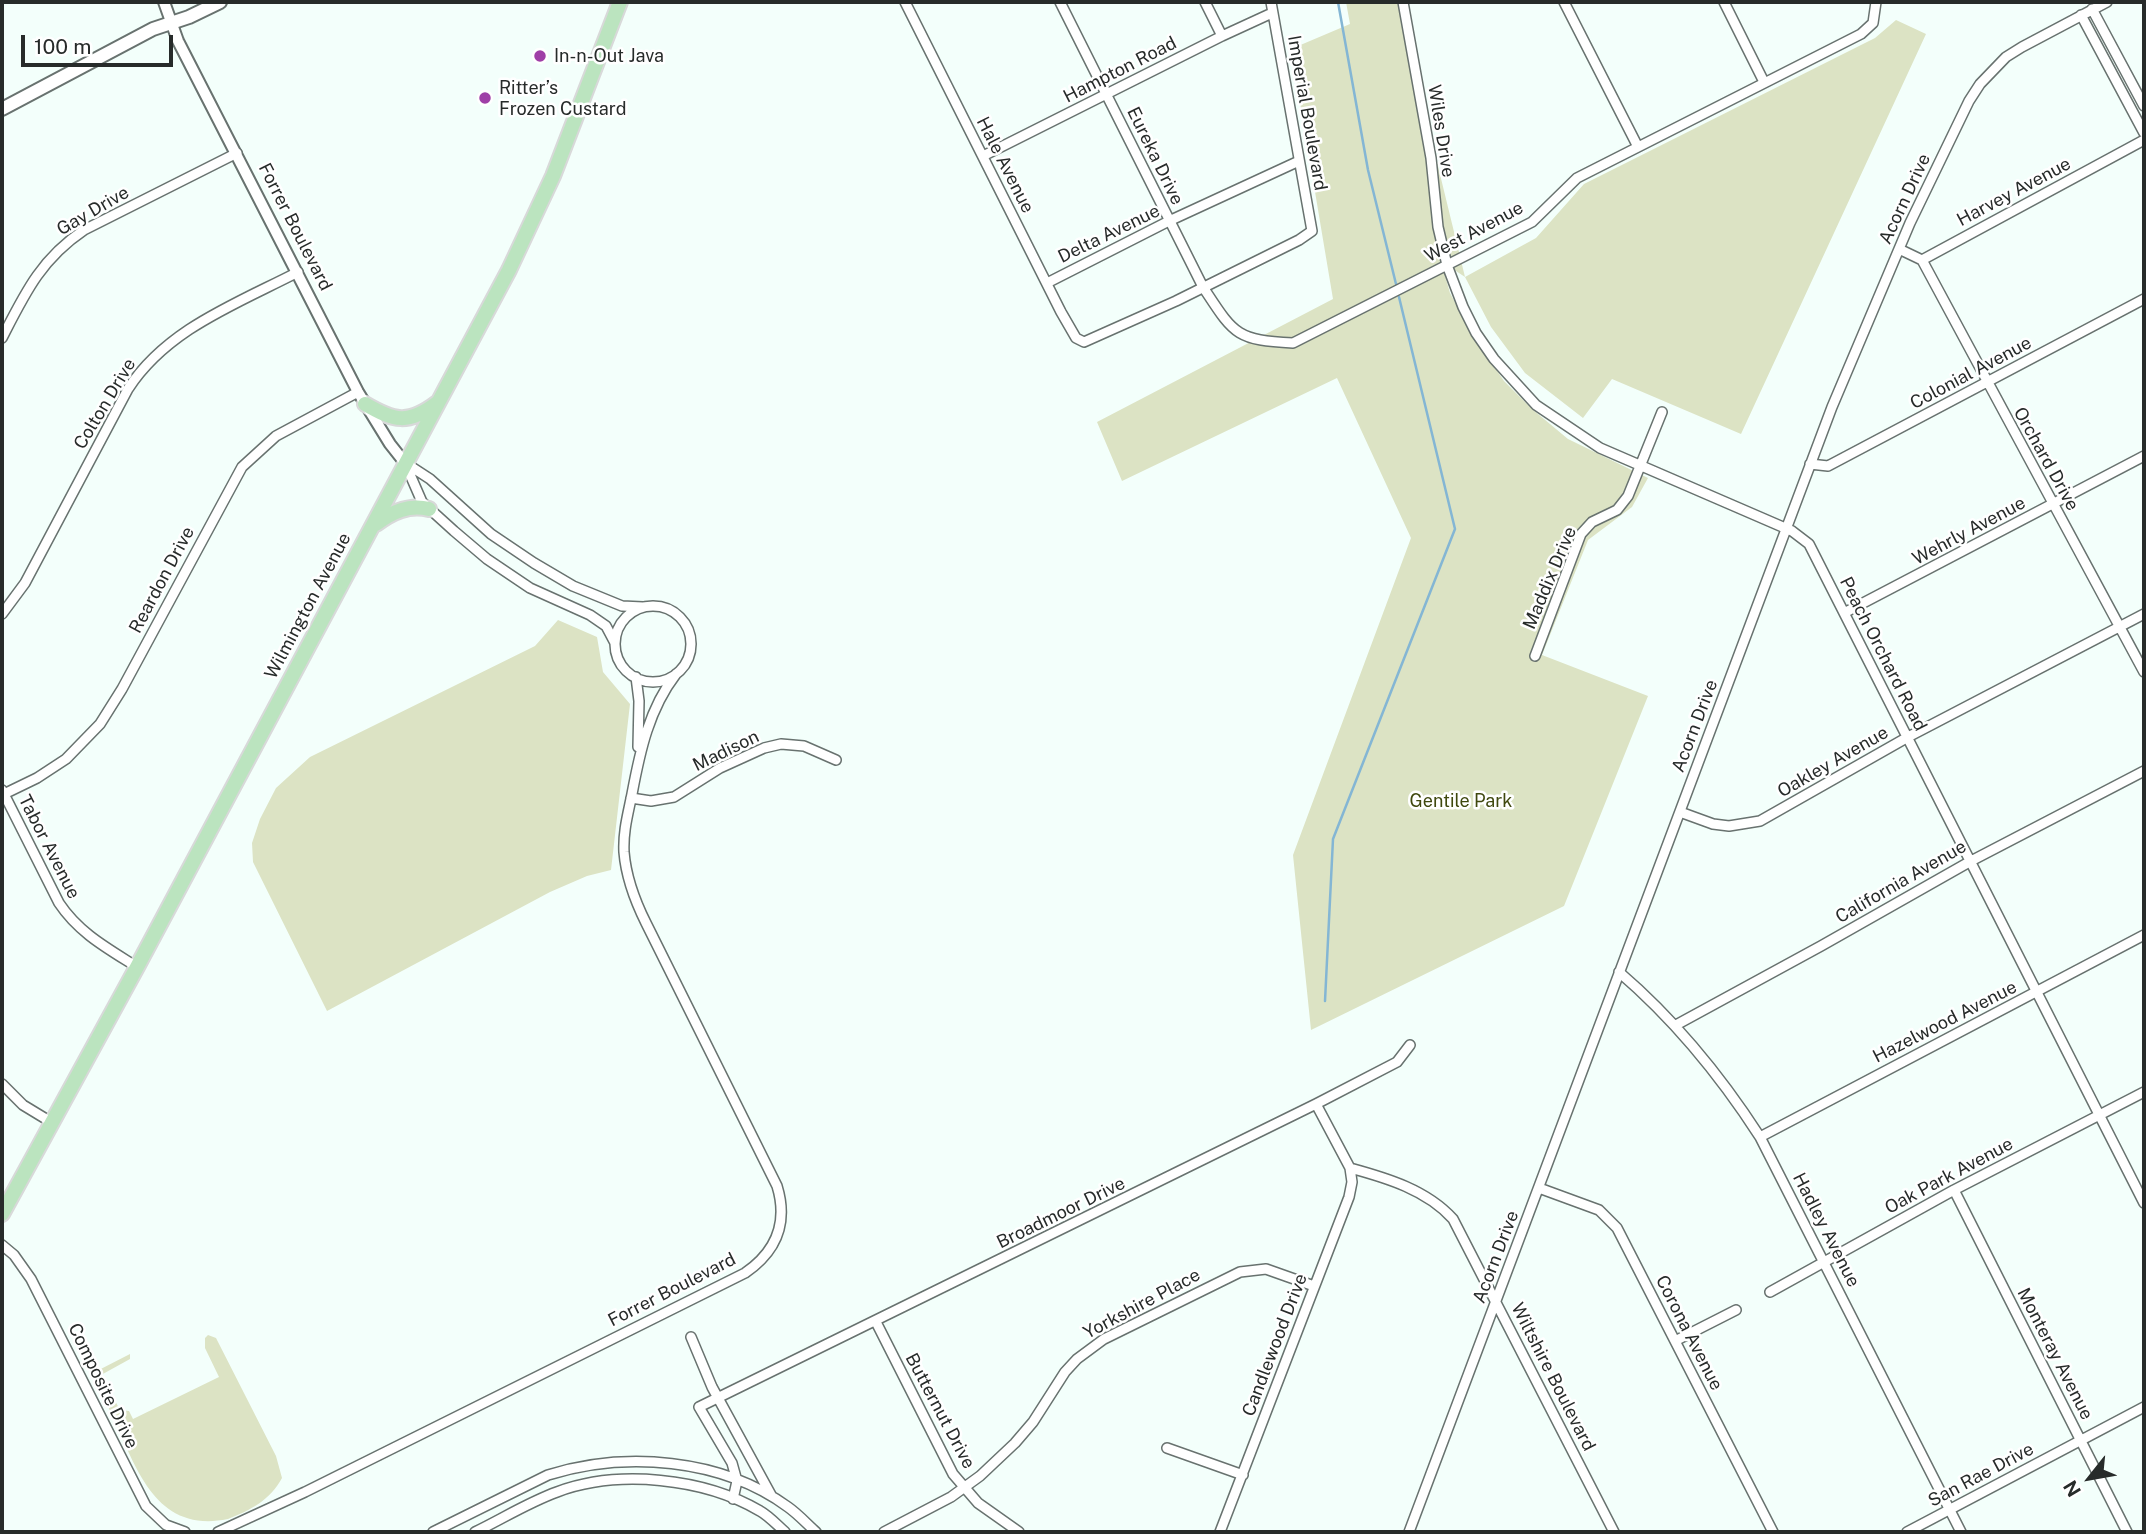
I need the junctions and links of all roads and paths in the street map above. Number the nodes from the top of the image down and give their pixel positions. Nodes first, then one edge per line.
1 (164, 2) edge
2 (220, 2) edge
3 (620, 2) edge
4 (905, 2) edge
5 (1060, 2) edge
6 (1205, 2) edge
7 (1271, 2) edge
8 (1403, 2) edge
9 (1564, 2) edge
10 (1724, 2) edge
11 (1876, 2) edge
12 (2107, 2) edge
13 (2092, 9) junction
14 (1272, 13) junction
15 (2081, 15) junction
16 (172, 23) junction
17 (1222, 36) junction
18 (1764, 82) junction
19 (1107, 94) junction
20 (2144, 106) edge
21 (2, 109) edge
22 (2144, 133) edge
23 (2144, 141) edge
24 (1638, 147) junction
25 (237, 153) junction
26 (983, 156) junction
27 (1299, 162) junction
28 (1169, 221) junction
29 (1899, 249) junction
30 (1922, 260) junction
31 (1447, 265) junction
32 (298, 272) junction
33 (1047, 283) junction
34 (1203, 287) junction
35 (2144, 299) edge
36 (2, 338) edge
37 (1986, 383) junction
38 (362, 398) junction
39 (438, 402) junction
40 (1662, 412) dead end
41 (2144, 456) edge
42 (405, 463) junction
43 (1810, 464) junction
44 (1639, 467) junction
45 (2054, 504) junction
46 (429, 509) junction
47 (372, 527) junction
48 (1787, 529) junction
49 (643, 607) junction
50 (2, 614) edge
51 (1844, 614) junction
52 (2144, 614) edge
53 (2119, 627) junction
54 (615, 643) junction
55 (1535, 656) dead end
56 (2144, 672) edge
57 (676, 674) junction
58 (636, 677) junction
59 (1908, 737) junction
60 (638, 756) junction
61 (836, 760) dead end
62 (2144, 771) edge
63 (3, 792) edge
64 (631, 798) junction
65 (1680, 813) junction
66 (1971, 861) junction
67 (2144, 935) edge
68 (137, 967) junction
69 (1619, 972) junction
70 (2037, 992) junction
71 (1676, 1025) junction
72 (1410, 1045) dead end
73 (2, 1083) edge
74 (2144, 1092) edge
75 (1316, 1104) junction
76 (2099, 1114) junction
77 (51, 1122) junction
78 (1760, 1137) junction
79 (1350, 1168) junction
80 (1539, 1188) junction
81 (1954, 1190) junction
82 (2144, 1203) edge
83 (2, 1214) edge
84 (2, 1245) edge
85 (1826, 1262) junction
86 (1314, 1286) junction
87 (1770, 1292) dead end
88 (1496, 1302) junction
89 (1736, 1310) dead end
90 (876, 1322) junction
91 (691, 1337) dead end
92 (1675, 1341) junction
93 (718, 1399) junction
94 (2144, 1407) edge
95 (2081, 1440) junction
96 (1167, 1448) dead end
97 (1243, 1475) junction
98 (737, 1481) junction
99 (964, 1489) junction
100 (771, 1496) junction
101 (733, 1499) junction
102 (1950, 1510) junction
103 (184, 1532) edge
104 (218, 1532) edge
105 (433, 1532) edge
106 (475, 1532) edge
107 (785, 1532) edge
108 (816, 1532) edge
109 (884, 1532) edge
110 (1019, 1532) edge
111 (1220, 1532) edge
112 (1409, 1532) edge
113 (1614, 1532) edge
114 (1773, 1532) edge
115 (1907, 1532) edge
116 (1961, 1532) edge
117 (2127, 1532) edge

1 - 16 street, Forrer Boulevard
2 - 16 main road
3 - 39 main road, Wilmington Avenue
4 - 26 street, Hale Avenue
5 - 19 street, Eureka Drive
6 - 17 street
7 - 14 street, Imperial Boulevard
8 - 31 street, Wiles Drive
9 - 24 street
10 - 18 street
11 - 18 street, West Avenue
12 - 13 street, Acorn Drive
13 - 15 street, Acorn Drive
13 - 20 street
14 - 17 street, Hampton Road
14 - 27 street, Imperial Boulevard
15 - 22 street
15 - 29 street, Acorn Drive
16 - 21 main road
16 - 25 street, Forrer Boulevard
17 - 19 street, Hampton Road
18 - 24 street, West Avenue
19 - 26 street, Hampton Road
19 - 28 street, Eureka Drive
23 - 30 street, Harvey Avenue
24 - 31 street, West Avenue
25 - 32 street, Forrer Boulevard
25 - 36 street, Gay Drive
26 - 33 street, Hale Avenue
27 - 28 street, Delta Avenue
27 - 34 street, Imperial Boulevard
28 - 33 street, Delta Avenue
28 - 34 street, Eureka Drive
29 - 30 street
29 - 43 street, Acorn Drive
30 - 37 street, Orchard Drive
31 - 34 street, West Avenue
31 - 44 street, Peach Orchard Road
32 - 38 street, Forrer Boulevard
32 - 50 street, Colton Drive
33 - 34 street, Hale Avenue
35 - 37 street, Colonial Avenue
37 - 43 street, Colonial Avenue
37 - 45 street, Orchard Drive
38 - 39 main road
38 - 42 street, Forrer Boulevard
38 - 63 street, Reardon Drive
39 - 42 main road, Wilmington Avenue
40 - 44 street, Maddix Drive
41 - 45 street, Wehrly Avenue
42 - 46 street, Forrer Boulevard
42 - 47 main road, Wilmington Avenue
42 - 49 street, Forrer Boulevard
43 - 48 street, Acorn Drive
44 - 48 street, Peach Orchard Road
44 - 55 street, Maddix Drive
45 - 51 street, Wehrly Avenue
45 - 53 street, Orchard Drive
46 - 47 main road
46 - 54 street, Forrer Boulevard
47 - 68 main road, Wilmington Avenue
48 - 51 street, Peach Orchard Road
48 - 65 street, Acorn Drive
49 - 54 street
49 - 57 street, Forrer Boulevard
51 - 59 street, Peach Orchard Road
52 - 53 street, Oakley Avenue
53 - 56 street, Orchard Drive
53 - 59 street, Oakley Avenue
54 - 58 street, Forrer Boulevard
57 - 58 street
57 - 60 street, Forrer Boulevard
58 - 60 street, Forrer Boulevard
59 - 65 street, Oakley Avenue
59 - 66 street, Peach Orchard Road
60 - 64 street, Forrer Boulevard
61 - 64 street, Madison
62 - 66 street, California Avenue
63 - 68 street, Tabor Avenue
64 - 104 street, Forrer Boulevard
65 - 69 street, Acorn Drive
66 - 70 street, Peach Orchard Road
66 - 71 street, California Avenue
67 - 70 street, Hazelwood Avenue
68 - 77 main road, Wilmington Avenue
69 - 71 street, Hadley Avenue
69 - 80 street, Acorn Drive
70 - 76 street, Peach Orchard Road
70 - 78 street, Hazelwood Avenue
71 - 78 street, Hadley Avenue
72 - 75 street, Broadmoor Drive
73 - 77 street
74 - 76 street, Oak Park Avenue
75 - 79 street
75 - 90 street, Broadmoor Drive
76 - 81 street, Oak Park Avenue
76 - 82 street, Peach Orchard Road
77 - 83 main road, Wilmington Avenue
78 - 85 street, Hadley Avenue
79 - 86 street, Candlewood Drive
79 - 88 street, Wiltshire Boulevard
80 - 88 street, Acorn Drive
80 - 92 street, Corona Avenue
81 - 85 street, Oak Park Avenue
81 - 95 street, Monteray Avenue
84 - 103 street, Composite Drive
85 - 87 street, Oak Park Avenue
85 - 102 street, Hadley Avenue
86 - 97 street, Candlewood Drive
86 - 99 street, Yorkshire Place
88 - 112 street, Acorn Drive
88 - 113 street, Wiltshire Boulevard
89 - 92 street
90 - 93 street, Broadmoor Drive
90 - 99 street, Butternut Drive
91 - 93 street
92 - 114 street, Corona Avenue
93 - 98 street
93 - 100 street
94 - 95 street, San Rae Drive
95 - 102 street, San Rae Drive
95 - 117 street, Monteray Avenue
96 - 97 street
97 - 111 street, Candlewood Drive
98 - 100 street
98 - 101 street
98 - 105 street
99 - 109 street, Yorkshire Place
99 - 110 street, Butternut Drive
100 - 108 street
101 - 106 street
101 - 107 street
102 - 115 street, San Rae Drive
102 - 116 street, Hadley Avenue

